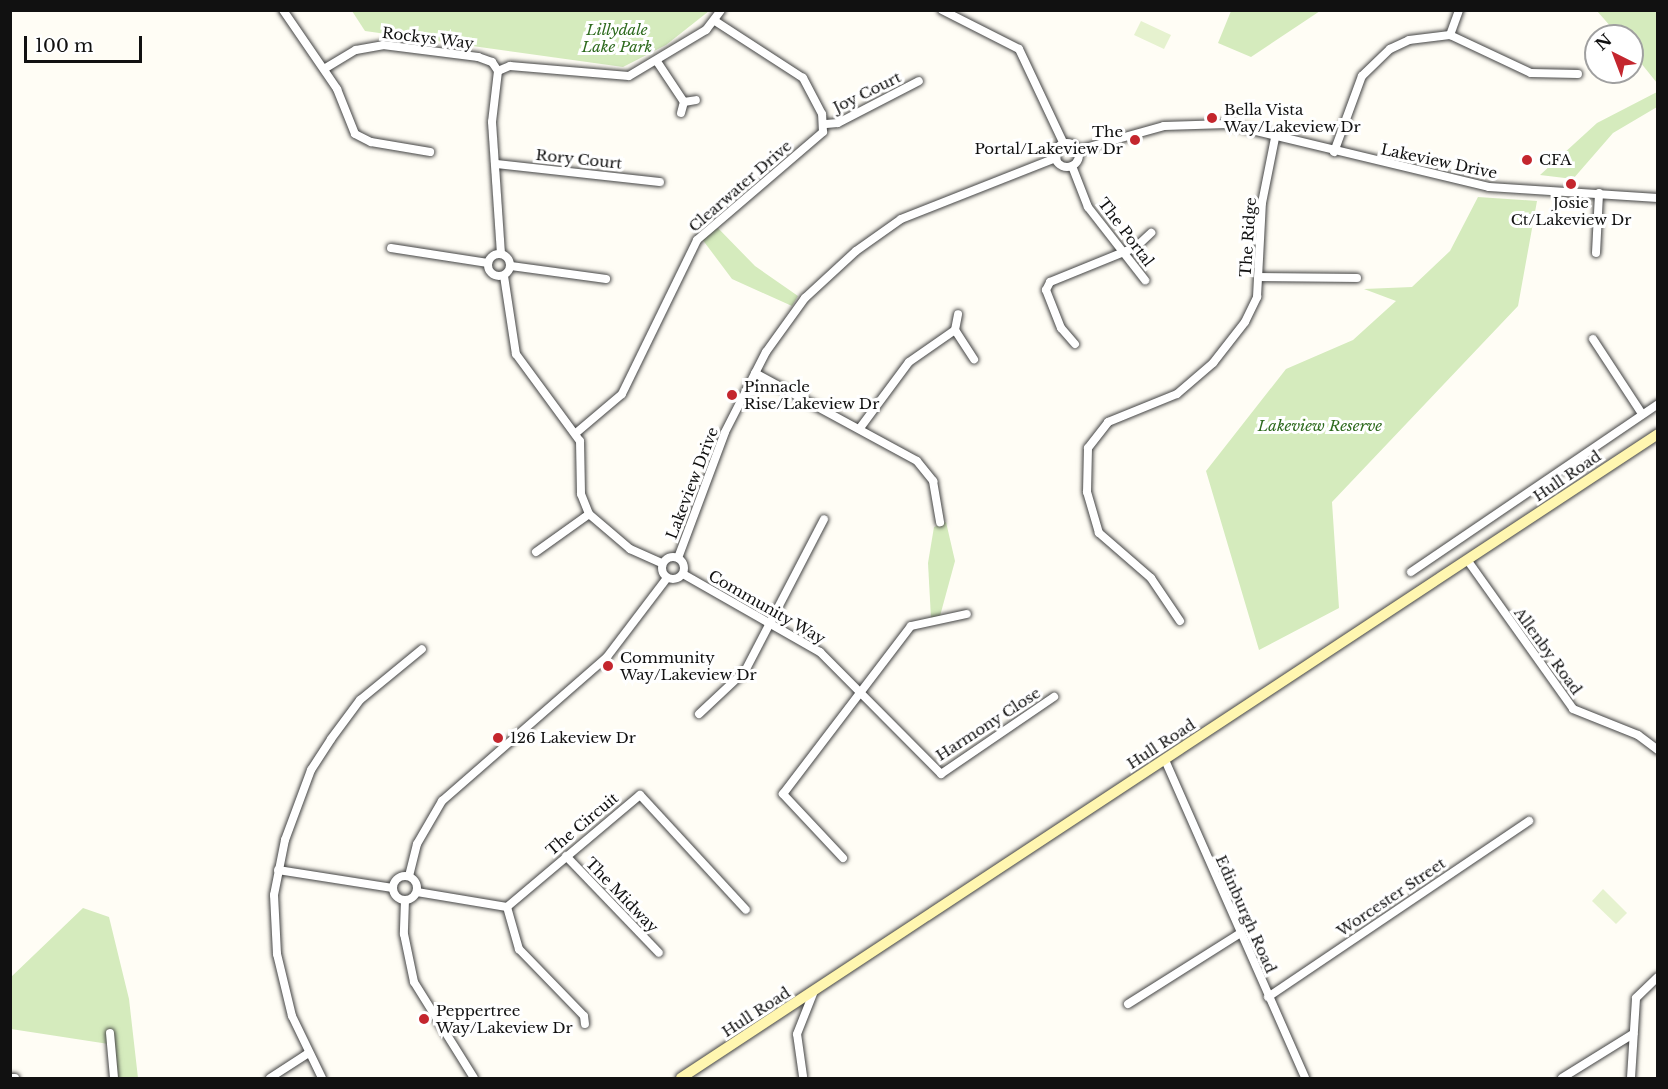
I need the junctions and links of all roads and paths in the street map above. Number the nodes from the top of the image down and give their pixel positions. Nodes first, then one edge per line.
1 (283, 10) edge
2 (721, 10) edge
3 (942, 10) edge
4 (1459, 10) edge
5 (715, 21) junction
6 (1450, 36) junction
7 (658, 63) junction
8 (324, 69) junction
9 (498, 71) junction
10 (1578, 74) dead end
11 (919, 81) dead end
12 (696, 100) dead end
13 (684, 102) junction
14 (681, 113) dead end
15 (826, 124) junction
16 (1276, 133) junction
17 (1064, 144) junction
18 (1078, 150) junction
19 (430, 152) dead end
20 (1334, 152) junction
21 (1056, 158) junction
22 (496, 164) junction
23 (1072, 166) junction
24 (660, 182) dead end
25 (1599, 193) junction
26 (1658, 198) edge
27 (1151, 233) dead end
28 (390, 248) dead end
29 (501, 253) junction
30 (1121, 253) junction
31 (1596, 253) dead end
32 (488, 263) junction
33 (511, 266) junction
34 (504, 276) junction
35 (1259, 277) junction
36 (1357, 278) dead end
37 (606, 279) dead end
38 (1145, 280) dead end
39 (958, 314) dead end
40 (955, 330) junction
41 (1593, 339) dead end
42 (1075, 344) dead end
43 (974, 359) dead end
44 (755, 374) junction
45 (1658, 404) edge
46 (1642, 414) junction
47 (860, 428) junction
48 (576, 433) junction
49 (1658, 434) edge
50 (589, 514) junction
51 (824, 519) dead end
52 (940, 522) dead end
53 (536, 552) dead end
54 (678, 558) junction
55 (1468, 561) junction
56 (662, 563) junction
57 (1411, 572) dead end
58 (683, 574) junction
59 (667, 578) junction
60 (968, 614) dead end
61 (1180, 621) dead end
62 (772, 623) junction
63 (422, 649) dead end
64 (860, 693) junction
65 (1054, 697) dead end
66 (699, 714) dead end
67 (1658, 750) edge
68 (1165, 760) junction
69 (1529, 821) dead end
70 (566, 856) junction
71 (843, 858) dead end
72 (278, 870) junction
73 (409, 876) junction
74 (393, 888) junction
75 (417, 892) junction
76 (405, 900) junction
77 (507, 907) junction
78 (746, 910) dead end
79 (1239, 934) junction
80 (659, 953) dead end
81 (1658, 977) edge
82 (814, 991) junction
83 (1268, 997) junction
84 (1128, 1004) dead end
85 (585, 1024) dead end
86 (110, 1033) dead end
87 (1633, 1034) junction
88 (306, 1054) junction
89 (803, 1076) dead end
90 (10, 1078) edge
91 (15, 1078) edge
92 (114, 1078) edge
93 (270, 1078) edge
94 (322, 1078) edge
95 (474, 1078) edge
96 (681, 1078) edge
97 (1305, 1078) edge
98 (1562, 1078) edge
99 (1630, 1078) edge

1 - 8 street
2 - 5 street
3 - 17 street
4 - 6 street
5 - 7 street
5 - 15 street
6 - 10 street
6 - 20 street
7 - 9 street
7 - 13 street
8 - 9 street, Rockys Way
8 - 19 street
9 - 22 street
11 - 15 street, Joy Court
12 - 13 street
13 - 14 street
15 - 48 street, Clearwater Drive
16 - 18 street, Lakeview Drive
16 - 20 street, Lakeview Drive
16 - 35 street, The Ridge
17 - 18 street
17 - 21 street
18 - 23 street
20 - 25 street, Lakeview Drive
21 - 23 street
21 - 44 street, Lakeview Drive
22 - 24 street, Rory Court
22 - 29 street
23 - 30 street, The Portal
25 - 26 street, Lakeview Drive
25 - 31 street
27 - 30 street
28 - 32 street
29 - 32 street
29 - 33 street
30 - 38 street, The Portal
30 - 42 street
32 - 34 street
33 - 34 street
33 - 37 street
34 - 48 street
35 - 36 street
35 - 61 street, The Ridge
39 - 40 street
40 - 43 street
40 - 47 street
41 - 46 street
44 - 47 street
44 - 54 street, Lakeview Drive
45 - 46 street, Hull Road
46 - 57 street, Hull Road
47 - 52 street
48 - 50 street
49 - 55 main road, Hull Road
50 - 53 street
50 - 56 street
51 - 62 street
54 - 56 street
54 - 58 street
55 - 67 street, Allenby Road
55 - 68 main road, Hull Road
56 - 59 street
58 - 59 street
58 - 62 street, Community Way
59 - 73 street
60 - 64 street
62 - 64 street, Community Way
62 - 66 street
63 - 72 street
64 - 65 street, Harmony Close
64 - 71 street
68 - 79 street, Edinburgh Road
68 - 82 main road, Hull Road
69 - 83 street, Worcester Street
70 - 77 street, The Circuit
70 - 78 street, The Circuit
70 - 80 street, The Midway
72 - 74 street
72 - 88 street
73 - 74 street
73 - 75 street
74 - 76 street
75 - 76 street
75 - 77 street
76 - 95 street
77 - 85 street
79 - 83 street, Edinburgh Road
79 - 84 street
81 - 87 street
82 - 89 street
82 - 96 main road, Hull Road
83 - 97 street, Edinburgh Road
86 - 92 street
87 - 98 street
87 - 99 street
88 - 93 street
88 - 94 street
90 - 91 street

